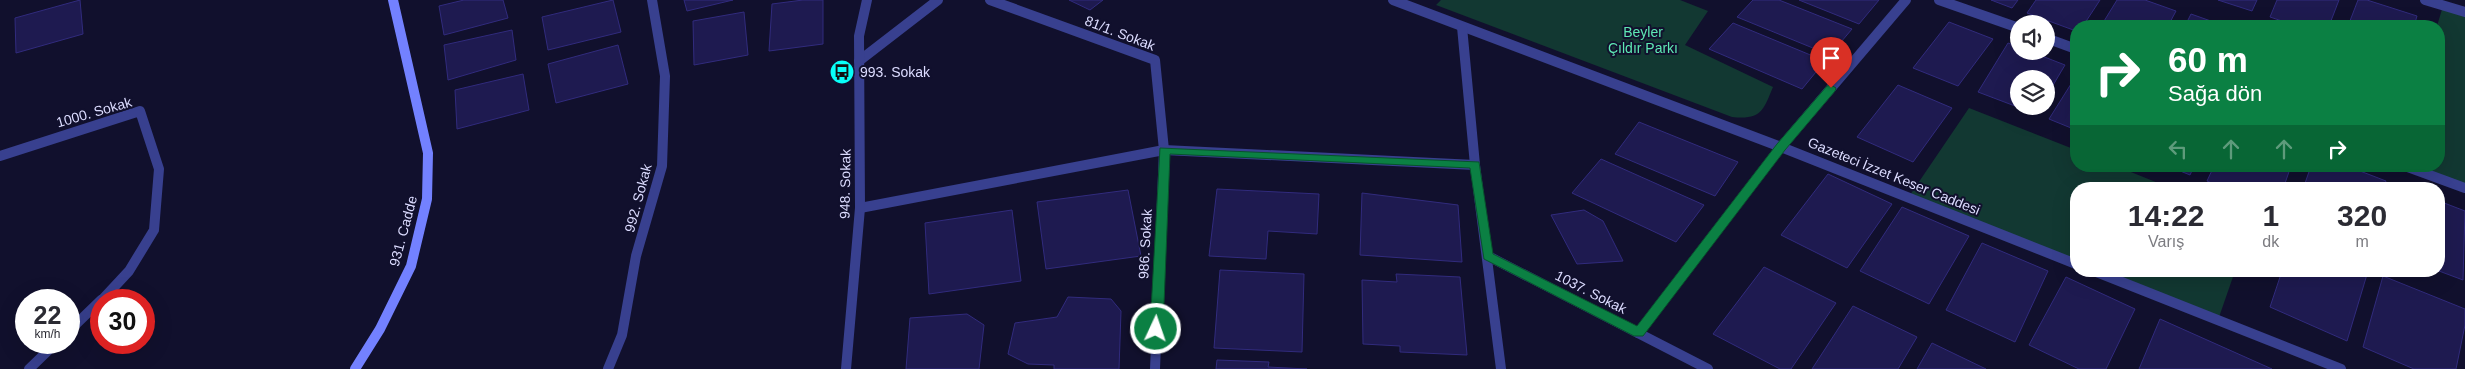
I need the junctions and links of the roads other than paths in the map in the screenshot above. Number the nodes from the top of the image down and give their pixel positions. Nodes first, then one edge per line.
1 (393, 0) edge
2 (652, 0) edge
3 (867, 0) edge
4 (938, 0) edge
5 (990, 0) edge
6 (1392, 0) edge
7 (1906, 0) edge
8 (1939, 0) edge
9 (2425, 0) edge
10 (2465, 12) edge
11 (2010, 25) edge
12 (1462, 27) junction
13 (2055, 41) edge
14 (2070, 47) edge
15 (859, 61) junction
16 (1781, 147) junction
17 (1164, 150) junction
18 (0, 156) edge
19 (1475, 165) junction
20 (2421, 172) edge
21 (2465, 188) edge
22 (860, 208) junction
23 (1488, 256) junction
24 (2070, 262) edge
25 (2109, 277) edge
26 (112, 289) edge
27 (90, 311) edge
28 (80, 320) edge
29 (1638, 333) junction
30 (45, 354) edge
31 (29, 369) edge
32 (355, 369) edge
33 (608, 369) edge
34 (846, 369) edge
35 (1155, 369) edge
36 (1501, 369) edge
37 (1708, 369) edge
38 (2341, 369) edge

1 - 32 main road, 931. Cadde
2 - 33 street, 992. Sokak
3 - 15 street, 948. Sokak
4 - 15 street
5 - 17 street, 81/1. Sokak
6 - 12 street, Gazeteci İzzet Keser Caddesi
7 - 16 street
8 - 11 street
9 - 10 street
12 - 16 street, Gazeteci İzzet Keser Caddesi
12 - 19 street
13 - 14 street
15 - 22 street, 948. Sokak
16 - 24 street, Gazeteci İzzet Keser Caddesi
16 - 29 street
17 - 19 street
17 - 22 street
17 - 35 street, 986. Sokak
18 - 26 street, 1000. Sokak
19 - 23 street
20 - 21 street
22 - 34 street, 948. Sokak
23 - 29 street, 1037. Sokak
23 - 36 street
25 - 38 street
27 - 28 street, 1000. Sokak
29 - 37 street, 1037. Sokak
30 - 31 street

